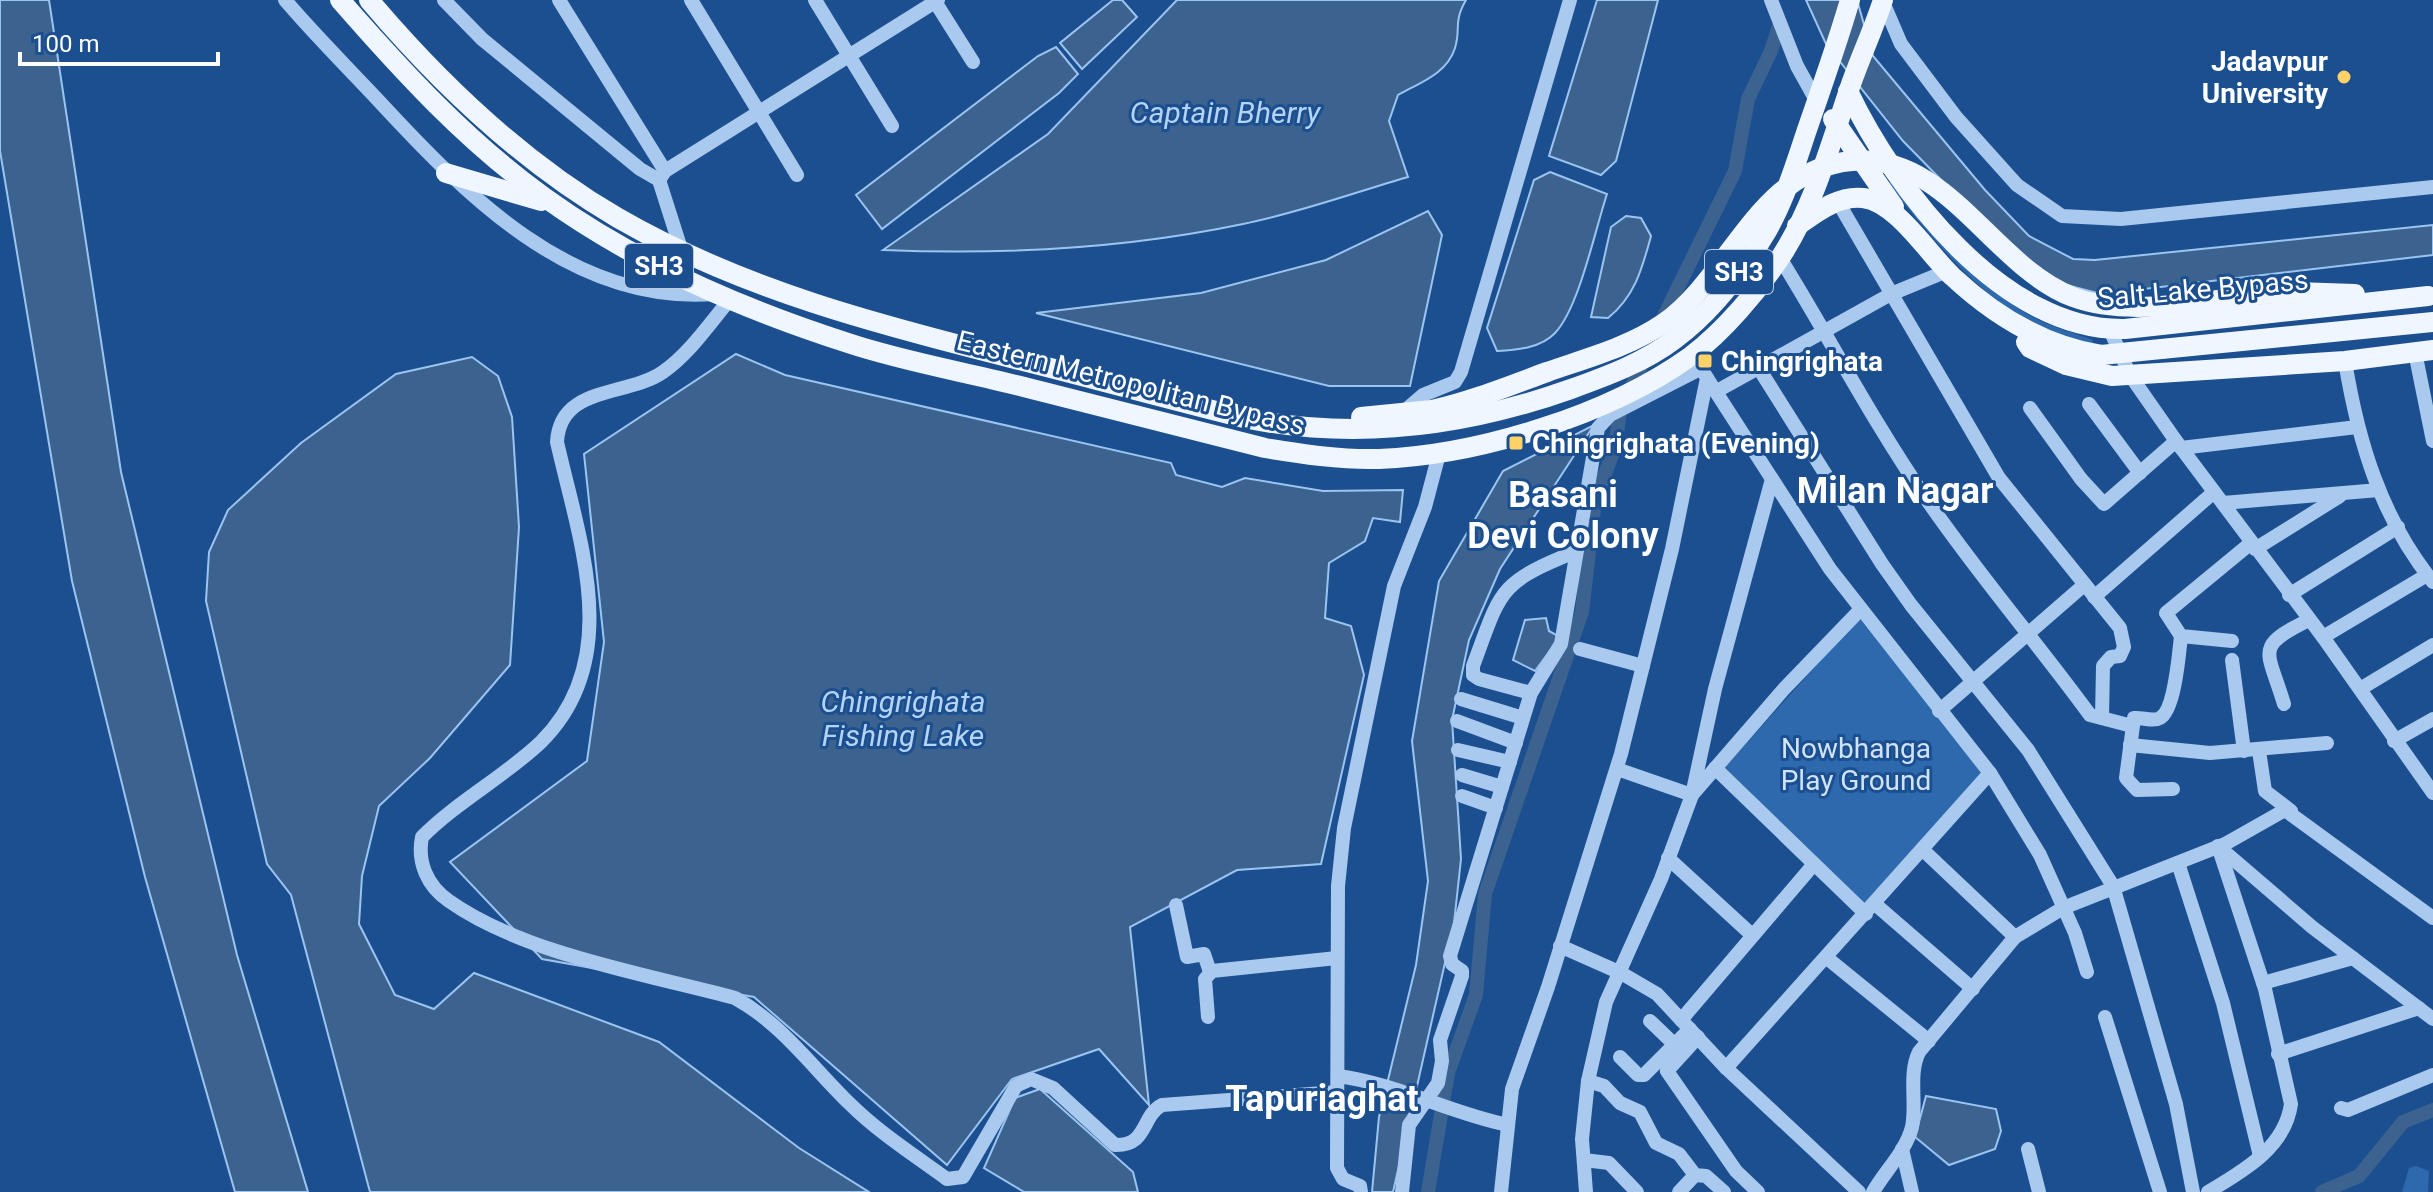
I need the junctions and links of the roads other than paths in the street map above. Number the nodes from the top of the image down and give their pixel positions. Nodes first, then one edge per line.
1 (285, 0) edge
2 (340, 0) edge
3 (369, 0) edge
4 (444, 0) edge
5 (559, 0) edge
6 (691, 0) edge
7 (815, 0) edge
8 (1570, 0) edge
9 (1771, 0) edge
10 (1850, 0) edge
11 (936, 1) edge
12 (1881, 7) edge
13 (850, 55) junction
14 (973, 62) dead end
15 (1797, 66) junction
16 (1825, 80) junction
17 (1851, 84) junction
18 (1817, 102) junction
19 (758, 110) junction
20 (892, 126) dead end
21 (1839, 126) junction
22 (446, 173) junction
23 (797, 175) dead end
24 (662, 176) junction
25 (2433, 187) edge
26 (1838, 202) junction
27 (556, 205) junction
28 (1797, 226) junction
29 (1917, 235) junction
30 (681, 249) junction
31 (1780, 258) junction
32 (1947, 271) junction
33 (1891, 294) junction
34 (726, 296) junction
35 (2430, 296) edge
36 (2433, 322) edge
37 (2015, 324) junction
38 (2385, 327) junction
39 (1824, 329) junction
40 (2110, 330) junction
41 (2424, 351) edge
42 (2120, 355) junction
43 (2389, 355) junction
44 (2345, 361) junction
45 (1700, 367) junction
46 (1758, 367) junction
47 (2130, 375) junction
48 (1660, 383) junction
49 (1717, 391) junction
50 (2089, 404) dead end
51 (2030, 408) dead end
52 (1402, 413) junction
53 (1434, 417) junction
54 (1270, 424) junction
55 (2357, 427) junction
56 (2433, 441) edge
57 (2178, 445) junction
58 (1444, 453) junction
59 (2140, 473) junction
60 (1772, 479) junction
61 (2379, 490) junction
62 (2345, 493) junction
63 (2218, 498) junction
64 (2398, 527) junction
65 (2253, 546) junction
66 (1575, 552) junction
67 (2430, 578) edge
68 (2089, 591) junction
69 (2289, 595) junction
70 (1859, 611) junction
71 (2309, 620) junction
72 (2030, 632) junction
73 (2181, 636) junction
74 (2323, 637) junction
75 (2232, 641) dead end
76 (2433, 645) edge
77 (1580, 649) dead end
78 (2232, 660) dead end
79 (1643, 666) junction
80 (1973, 680) junction
81 (2360, 689) junction
82 (1531, 693) junction
83 (1461, 699) dead end
84 (2284, 704) dead end
85 (1939, 711) junction
86 (1523, 718) junction
87 (2102, 718) junction
88 (2433, 719) edge
89 (1457, 721) dead end
90 (2132, 726) junction
91 (2394, 741) junction
92 (1516, 743) junction
93 (2327, 743) dead end
94 (2130, 745) junction
95 (1458, 750) dead end
96 (2251, 751) junction
97 (1510, 762) junction
98 (1715, 768) junction
99 (1617, 769) junction
100 (1990, 773) junction
101 (1462, 775) dead end
102 (1502, 787) junction
103 (2173, 789) dead end
104 (2433, 793) edge
105 (1692, 795) junction
106 (1462, 796) dead end
107 (1496, 808) junction
108 (2291, 811) junction
109 (2218, 846) junction
110 (1923, 850) junction
111 (1668, 858) junction
112 (2178, 863) junction
113 (1814, 864) junction
114 (2113, 886) junction
115 (1176, 905) dead end
116 (2063, 908) junction
117 (1870, 909) junction
118 (2433, 918) edge
119 (1752, 935) junction
120 (2015, 937) junction
121 (1560, 946) junction
122 (1337, 958) junction
123 (1827, 958) junction
124 (2353, 958) junction
125 (1210, 972) junction
126 (2087, 972) dead end
127 (1621, 973) junction
128 (2263, 983) junction
129 (1973, 989) junction
130 (2419, 1008) junction
131 (1208, 1017) dead end
132 (2105, 1017) dead end
133 (2433, 1019) edge
134 (1650, 1021) dead end
135 (1689, 1029) junction
136 (1929, 1041) junction
137 (1674, 1044) junction
138 (2278, 1054) junction
139 (1620, 1057) dead end
140 (1726, 1068) junction
141 (2433, 1075) edge
142 (1338, 1076) junction
143 (1588, 1081) junction
144 (1337, 1092) junction
145 (1430, 1100) junction
146 (2341, 1108) dead end
147 (1508, 1125) junction
148 (1902, 1149) junction
149 (2028, 1149) dead end
150 (2260, 1156) junction
151 (1584, 1160) junction
152 (1695, 1175) junction
153 (1361, 1192) edge
154 (1402, 1192) edge
155 (1501, 1192) edge
156 (1586, 1192) edge
157 (1637, 1192) edge
158 (1679, 1192) edge
159 (1724, 1192) edge
160 (1758, 1192) edge
161 (1859, 1192) edge
162 (1873, 1192) edge
163 (1912, 1192) edge
164 (2039, 1192) edge
165 (2160, 1192) edge
166 (2193, 1192) edge
167 (2208, 1192) edge

1 - 22 street
2 - 27 main road, Eastern Metropolitan Bypass / SH3
3 - 30 main road, Eastern Metropolitan Bypass / SH3
4 - 24 street
5 - 24 street
6 - 19 street
7 - 13 street
8 - 52 street
9 - 15 street
10 - 16 main road, Eastern Metropolitan Bypass / SH3
11 - 13 street
11 - 14 street
12 - 17 main road, Eastern Metropolitan Bypass / SH3
12 - 25 street
13 - 19 street
13 - 20 street
15 - 16 street
15 - 18 street
16 - 17 main road
16 - 18 main road, Eastern Metropolitan Bypass / SH3
17 - 21 main road, Eastern Metropolitan Bypass / SH3
17 - 40 main road, Salt Lake Bypass
18 - 21 main road
18 - 53 main road, Eastern Metropolitan Bypass / SH3
19 - 23 street
19 - 24 street
21 - 28 main road, Eastern Metropolitan Bypass / SH3
21 - 29 main road
22 - 27 main road
22 - 34 street
24 - 30 street
26 - 28 main road
26 - 29 main road, Salt Lake Bypass
26 - 33 street
27 - 34 main road, Eastern Metropolitan Bypass / SH3
28 - 31 main road, Eastern Metropolitan Bypass / SH3
29 - 32 main road, Salt Lake Bypass
30 - 54 main road, Eastern Metropolitan Bypass / SH3
31 - 39 street
31 - 45 main road, Eastern Metropolitan Bypass / SH3
32 - 33 street
32 - 37 main road, Salt Lake Bypass
33 - 39 street
33 - 68 street
34 - 58 main road, Eastern Metropolitan Bypass / SH3
34 - 144 street
35 - 40 main road, Salt Lake Bypass
35 - 53 main road, bridge
36 - 38 main road, Salt Lake Bypass
37 - 42 main road, Salt Lake Bypass
37 - 47 main road, Salt Lake Bypass
38 - 42 main road, Salt Lake Bypass
38 - 43 street
39 - 46 street
39 - 72 street
40 - 42 street
41 - 43 main road, Salt Lake Bypass
41 - 56 street
42 - 47 street
43 - 44 main road, Salt Lake Bypass
44 - 47 main road, Salt Lake Bypass
44 - 55 street
45 - 48 main road, Eastern Metropolitan Bypass / SH3
45 - 49 street
45 - 79 street
46 - 49 street
46 - 80 street
47 - 57 street
48 - 58 main road, Eastern Metropolitan Bypass / SH3
48 - 66 street
49 - 60 street
50 - 59 street
51 - 59 street
52 - 53 main road, Eastern Metropolitan Bypass
52 - 54 main road, Eastern Metropolitan Bypass
53 - 54 main road, Eastern Metropolitan Bypass / SH3
55 - 57 street
55 - 61 street
57 - 59 street
57 - 63 street
58 - 122 street
60 - 70 street
60 - 105 street
61 - 62 street
61 - 64 street
62 - 63 street
62 - 65 street
63 - 65 street
63 - 68 street
64 - 67 street
64 - 69 street
65 - 69 street
65 - 73 street
66 - 82 street
66 - 82 street
67 - 74 street
68 - 72 street
68 - 87 street
69 - 71 street
70 - 85 street
70 - 98 street
71 - 74 street
71 - 84 street
72 - 80 street
72 - 87 street
73 - 75 street
73 - 90 street
74 - 81 street
76 - 81 street
77 - 79 street
78 - 96 street
79 - 99 street
80 - 85 street
80 - 114 street
81 - 91 street
82 - 86 street
83 - 86 street
85 - 100 street
86 - 92 street
87 - 90 street
88 - 91 street
89 - 92 street
90 - 94 street
91 - 104 street
92 - 97 street
93 - 96 street
94 - 96 street
94 - 103 street
95 - 97 street
96 - 108 street
97 - 102 street
98 - 105 street
98 - 113 street
99 - 105 street
99 - 121 street
100 - 110 street
100 - 116 street
101 - 102 street
102 - 107 street
105 - 111 street
106 - 107 street
107 - 145 street
108 - 109 street
108 - 118 street
109 - 112 street
109 - 124 street
109 - 128 street
110 - 117 street
110 - 120 street
111 - 119 street
111 - 127 street
112 - 114 street
112 - 150 street
113 - 117 street
113 - 119 street
114 - 116 street
114 - 166 street
115 - 125 street
116 - 120 street
116 - 126 street
117 - 123 street
117 - 129 street
119 - 135 street
120 - 129 street
121 - 127 street
121 - 147 street
122 - 125 street
122 - 142 street
123 - 136 street
123 - 140 street
124 - 128 street
124 - 130 street
125 - 131 street
127 - 135 street
127 - 143 street
128 - 138 street
129 - 136 street
130 - 133 street
130 - 138 street
132 - 165 street
134 - 137 street
135 - 137 street
135 - 140 street
135 - 160 street
136 - 148 street
137 - 139 street
138 - 150 street
140 - 161 street
141 - 146 street
142 - 144 street
142 - 145 street
143 - 151 street
143 - 152 street
144 - 153 street
145 - 147 street
145 - 154 street
147 - 155 street
148 - 162 street
148 - 163 street
149 - 164 street
150 - 167 street
151 - 156 street
151 - 157 street
152 - 158 street
152 - 159 street

